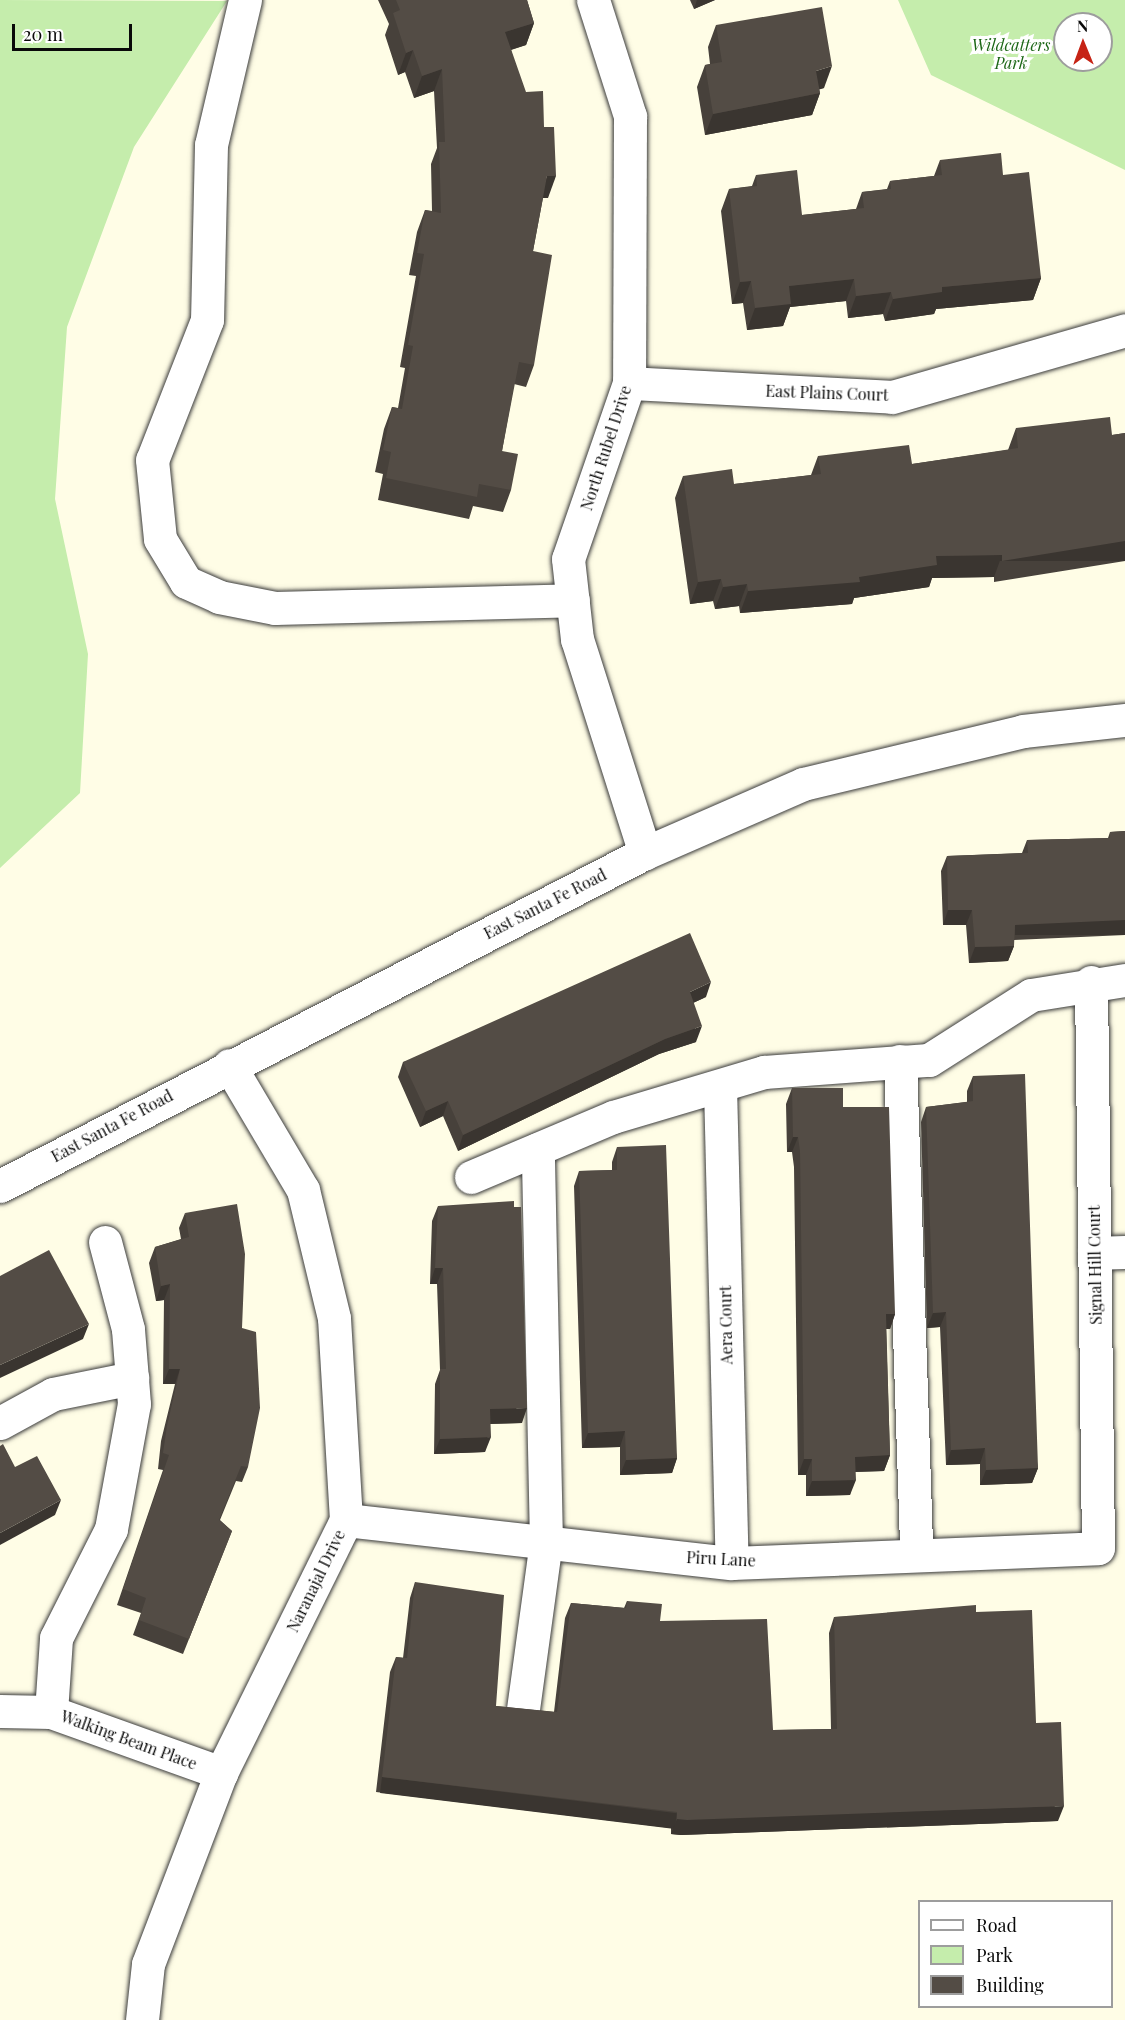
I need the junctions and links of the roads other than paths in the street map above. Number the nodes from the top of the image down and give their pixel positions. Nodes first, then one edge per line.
1 (245, 0) edge
2 (593, 0) edge
3 (1125, 330) edge
4 (629, 383) junction
5 (573, 600) junction
6 (1125, 720) edge
7 (645, 853) junction
8 (1125, 980) edge
9 (1091, 982) junction
10 (900, 1061) junction
11 (229, 1065) junction
12 (720, 1086) junction
13 (538, 1149) junction
14 (471, 1177) dead end
15 (0, 1186) edge
16 (105, 1242) dead end
17 (1110, 1253) edge
18 (132, 1378) junction
19 (0, 1423) edge
20 (346, 1520) junction
21 (546, 1542) junction
22 (1098, 1548) joint
23 (916, 1555) junction
24 (732, 1563) junction
25 (523, 1709) edge
26 (0, 1711) edge
27 (51, 1712) junction
28 (221, 1773) junction
29 (142, 2020) edge

1 - 5 street
2 - 4 street, North Rubel Drive
3 - 4 street, East Plains Court
4 - 5 street, North Rubel Drive
5 - 7 street, North Rubel Drive
6 - 7 street, East Santa Fe Road
7 - 11 street, East Santa Fe Road
8 - 9 street
9 - 10 street
9 - 17 street, Signal Hill Court
10 - 12 street
10 - 23 street
11 - 15 street, East Santa Fe Road
11 - 20 street, Naranajal Drive
12 - 13 street
12 - 24 street, Aera Court
13 - 14 street
13 - 21 street
16 - 18 street
17 - 22 street, Signal Hill Court
18 - 19 street
18 - 27 street
20 - 21 street, Piru Lane
20 - 28 street, Naranajal Drive
21 - 24 street, Piru Lane
21 - 25 street
22 - 23 street, Piru Lane
23 - 24 street, Piru Lane
26 - 27 street, Walking Beam Place
27 - 28 street, Walking Beam Place
28 - 29 street, Naranajal Drive

